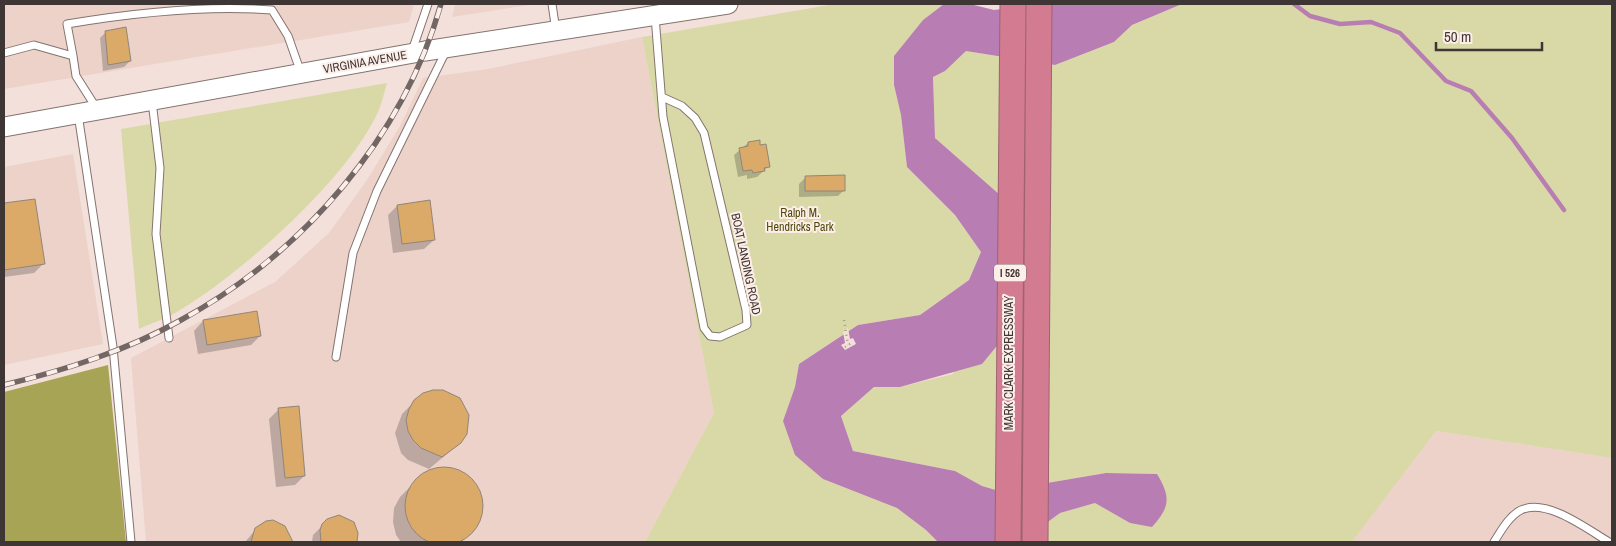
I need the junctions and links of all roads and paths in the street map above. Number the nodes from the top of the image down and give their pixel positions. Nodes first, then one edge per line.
1 (428, 4) edge
2 (552, 4) edge
3 (728, 4) edge
4 (1013, 4) edge
5 (1039, 4) edge
6 (655, 16) junction
7 (557, 32) junction
8 (448, 48) junction
9 (4, 53) edge
10 (412, 54) junction
11 (73, 56) junction
12 (301, 74) junction
13 (662, 97) junction
14 (152, 101) junction
15 (98, 110) junction
16 (78, 114) junction
17 (4, 127) edge
18 (844, 320) dead end
19 (169, 338) dead end
20 (853, 342) dead end
21 (336, 357) dead end
22 (131, 542) edge
23 (1008, 542) edge
24 (1035, 542) edge
25 (1494, 542) edge
26 (1608, 542) edge

1 - 10 lane
2 - 7 lane
3 - 6 main road, VIRGINIA AVENUE
4 - 23 highway, MARK CLARK EXPRESSWAY / I 526
5 - 24 highway, I 526
6 - 7 main road, VIRGINIA AVENUE
6 - 13 lane, BOAT LANDING ROAD
7 - 8 main road, VIRGINIA AVENUE
8 - 10 main road, VIRGINIA AVENUE
8 - 21 lane
9 - 11 lane
10 - 12 main road, VIRGINIA AVENUE
11 - 12 lane
11 - 15 lane
12 - 14 main road, VIRGINIA AVENUE
13 - 13 lane, BOAT LANDING ROAD
14 - 15 main road, VIRGINIA AVENUE
14 - 19 lane
15 - 16 main road, VIRGINIA AVENUE
16 - 17 main road, VIRGINIA AVENUE
16 - 22 lane
18 - 20 path
25 - 26 lane

